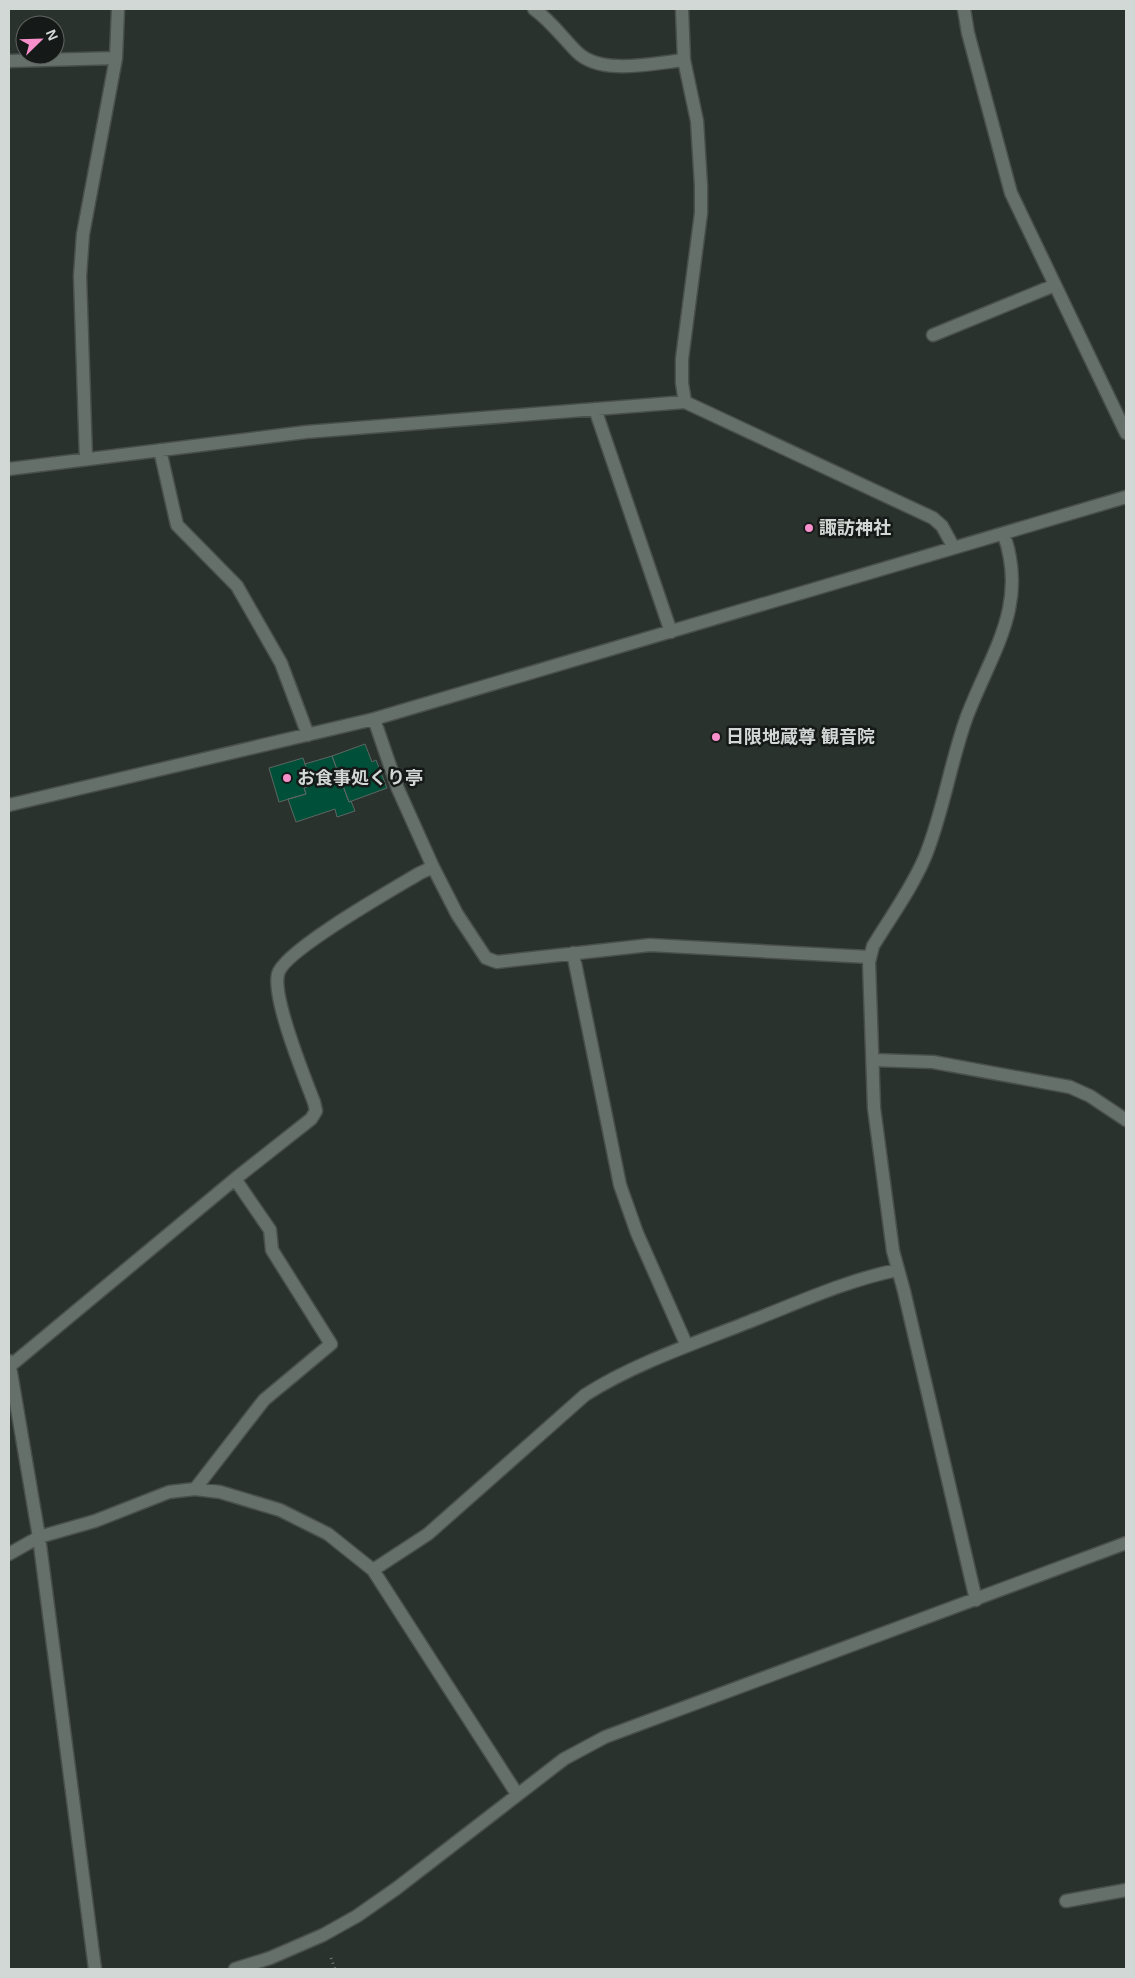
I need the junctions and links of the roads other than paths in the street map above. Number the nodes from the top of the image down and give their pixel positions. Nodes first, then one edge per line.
1 (118, 9) edge
2 (534, 9) edge
3 (682, 9) edge
4 (964, 9) edge
5 (116, 58) junction
6 (684, 60) junction
7 (9, 61) edge
8 (1055, 285) junction
9 (933, 335) dead end
10 (685, 402) junction
11 (595, 409) junction
12 (1126, 433) edge
13 (160, 450) junction
14 (86, 459) junction
15 (9, 469) edge
16 (1126, 497) edge
17 (1004, 535) junction
18 (954, 548) junction
19 (671, 632) junction
20 (374, 719) junction
21 (308, 735) junction
22 (9, 805) edge
23 (433, 867) junction
24 (573, 954) junction
25 (869, 957) junction
26 (873, 1060) junction
27 (1126, 1120) edge
28 (235, 1179) junction
29 (897, 1270) junction
30 (687, 1346) junction
31 (9, 1364) edge
32 (195, 1489) junction
33 (40, 1537) junction
34 (1126, 1543) edge
35 (9, 1554) edge
36 (374, 1570) junction
37 (976, 1600) junction
38 (517, 1794) junction
39 (1126, 1890) edge
40 (1066, 1901) dead end
41 (95, 1969) edge
42 (235, 1969) edge

1 - 5 street
2 - 6 street
3 - 6 street
4 - 8 street
5 - 7 street
5 - 14 street
6 - 10 street
8 - 9 street
8 - 12 street
10 - 11 street
10 - 18 street
11 - 13 street
11 - 19 street
13 - 14 street
13 - 21 street
14 - 15 street
16 - 17 street
17 - 18 street
17 - 25 street
18 - 19 street
19 - 20 street
20 - 21 street
20 - 23 street
21 - 22 street
23 - 24 street
23 - 28 street
24 - 25 street
24 - 30 street
25 - 26 street
26 - 27 street
26 - 29 street
28 - 31 street
28 - 32 street
29 - 30 street
29 - 37 street
30 - 36 street
31 - 33 street
32 - 33 street
32 - 36 street
33 - 35 street
33 - 41 street
34 - 37 street
36 - 38 street
37 - 38 street
38 - 42 street
39 - 40 street

